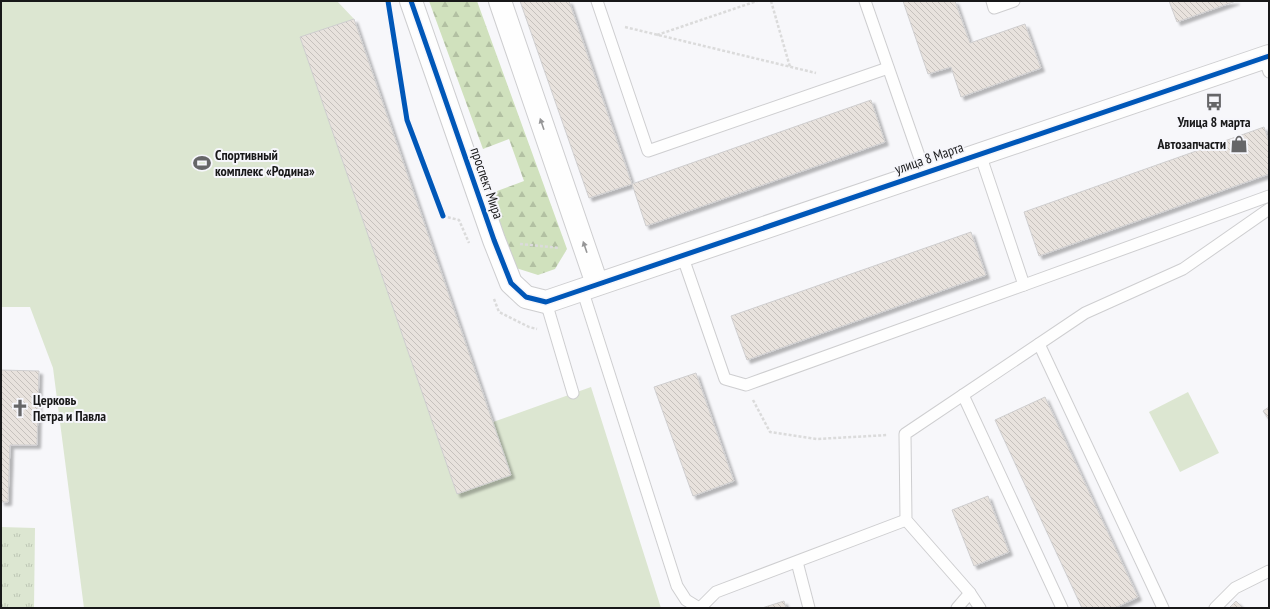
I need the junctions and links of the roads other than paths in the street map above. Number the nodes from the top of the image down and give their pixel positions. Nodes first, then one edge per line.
1 (411, 1) edge
2 (500, 1) edge
3 (597, 1) edge
4 (865, 1) edge
5 (992, 1) edge
6 (1014, 1) edge
7 (1267, 62) edge
8 (888, 68) junction
9 (980, 154) junction
10 (925, 173) junction
11 (1269, 196) edge
12 (1269, 209) edge
13 (682, 255) junction
14 (590, 286) junction
15 (1024, 286) junction
16 (546, 302) junction
17 (1039, 344) junction
18 (573, 393) dead end
19 (963, 394) junction
20 (906, 520) junction
21 (797, 562) junction
22 (1269, 571) edge
23 (970, 593) junction
24 (699, 608) edge
25 (809, 608) edge
26 (957, 608) edge
27 (980, 608) edge
28 (1062, 608) edge
29 (1163, 608) edge
30 (1214, 608) edge

1 - 16 street, проспект Мира
14 -> 2 street
3 - 8 lane
4 - 8 lane
5 - 6 lane
7 - 9 street, улица 8 Марта
8 - 10 lane
9 - 10 street, улица 8 Марта
9 - 15 lane
10 - 13 street, улица 8 Марта
11 - 15 lane
12 - 17 lane
13 - 14 street, улица 8 Марта
13 - 15 lane
14 - 16 street
14 - 24 lane
16 - 18 lane
17 - 19 lane
17 - 29 lane
19 - 20 lane
19 - 28 lane
20 - 21 lane
20 - 23 lane
21 - 24 lane
21 - 25 lane
22 - 30 lane
23 - 26 lane
23 - 27 lane

